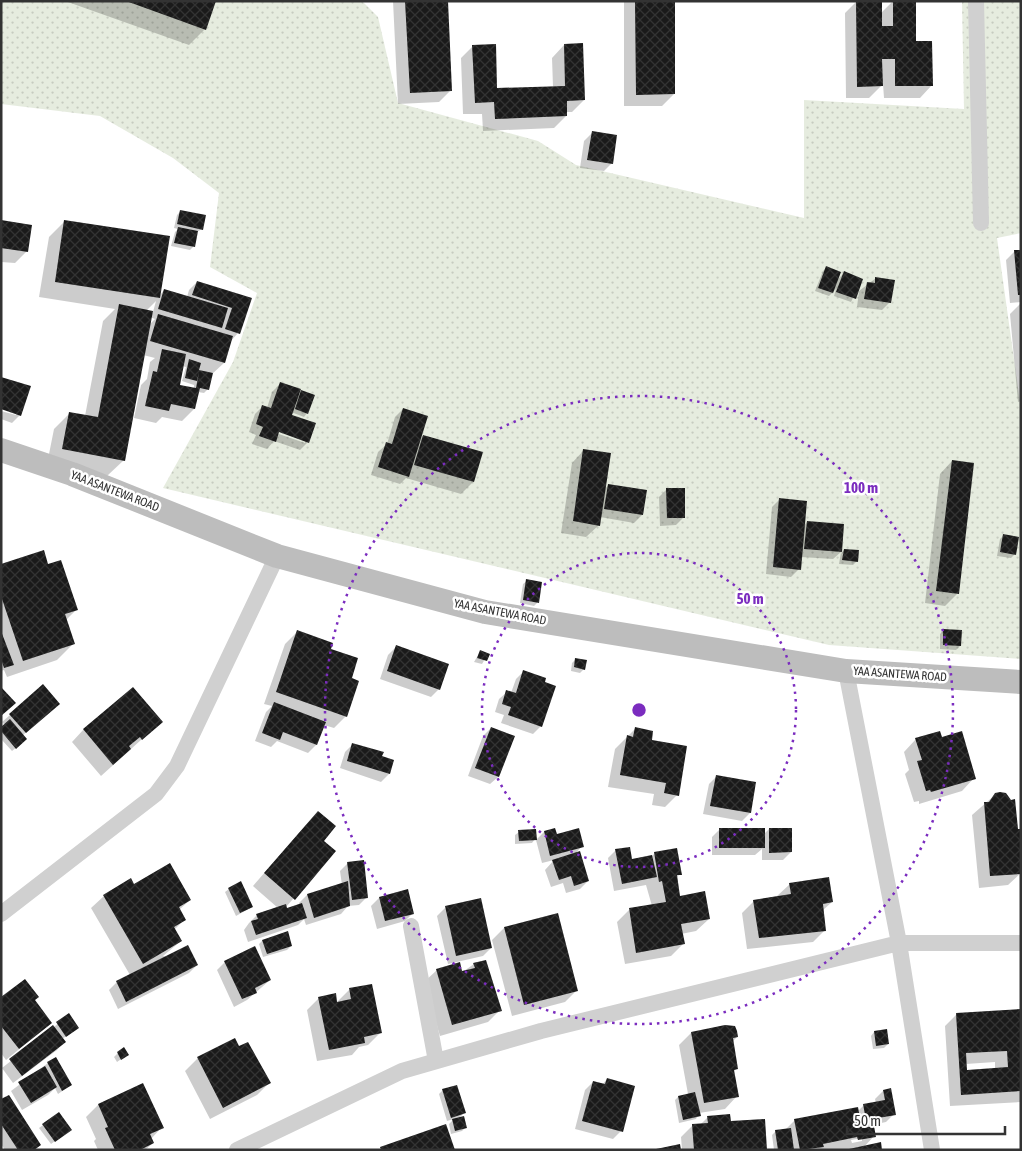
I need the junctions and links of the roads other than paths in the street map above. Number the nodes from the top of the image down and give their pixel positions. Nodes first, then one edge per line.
1 (976, 1) edge
2 (981, 223) dead end
3 (1, 450) edge
4 (277, 556) junction
5 (846, 671) junction
6 (1021, 682) edge
7 (1, 914) edge
8 (411, 926) dead end
9 (899, 943) junction
10 (1021, 943) edge
11 (436, 1061) junction
12 (237, 1150) edge
13 (932, 1150) edge

1 - 2 street
3 - 4 street, YAA ASANTEWA ROAD
4 - 5 street, YAA ASANTEWA ROAD
4 - 7 street
5 - 6 street, YAA ASANTEWA ROAD
5 - 9 street
8 - 11 street
9 - 10 street
9 - 11 street
9 - 13 street
11 - 12 street

